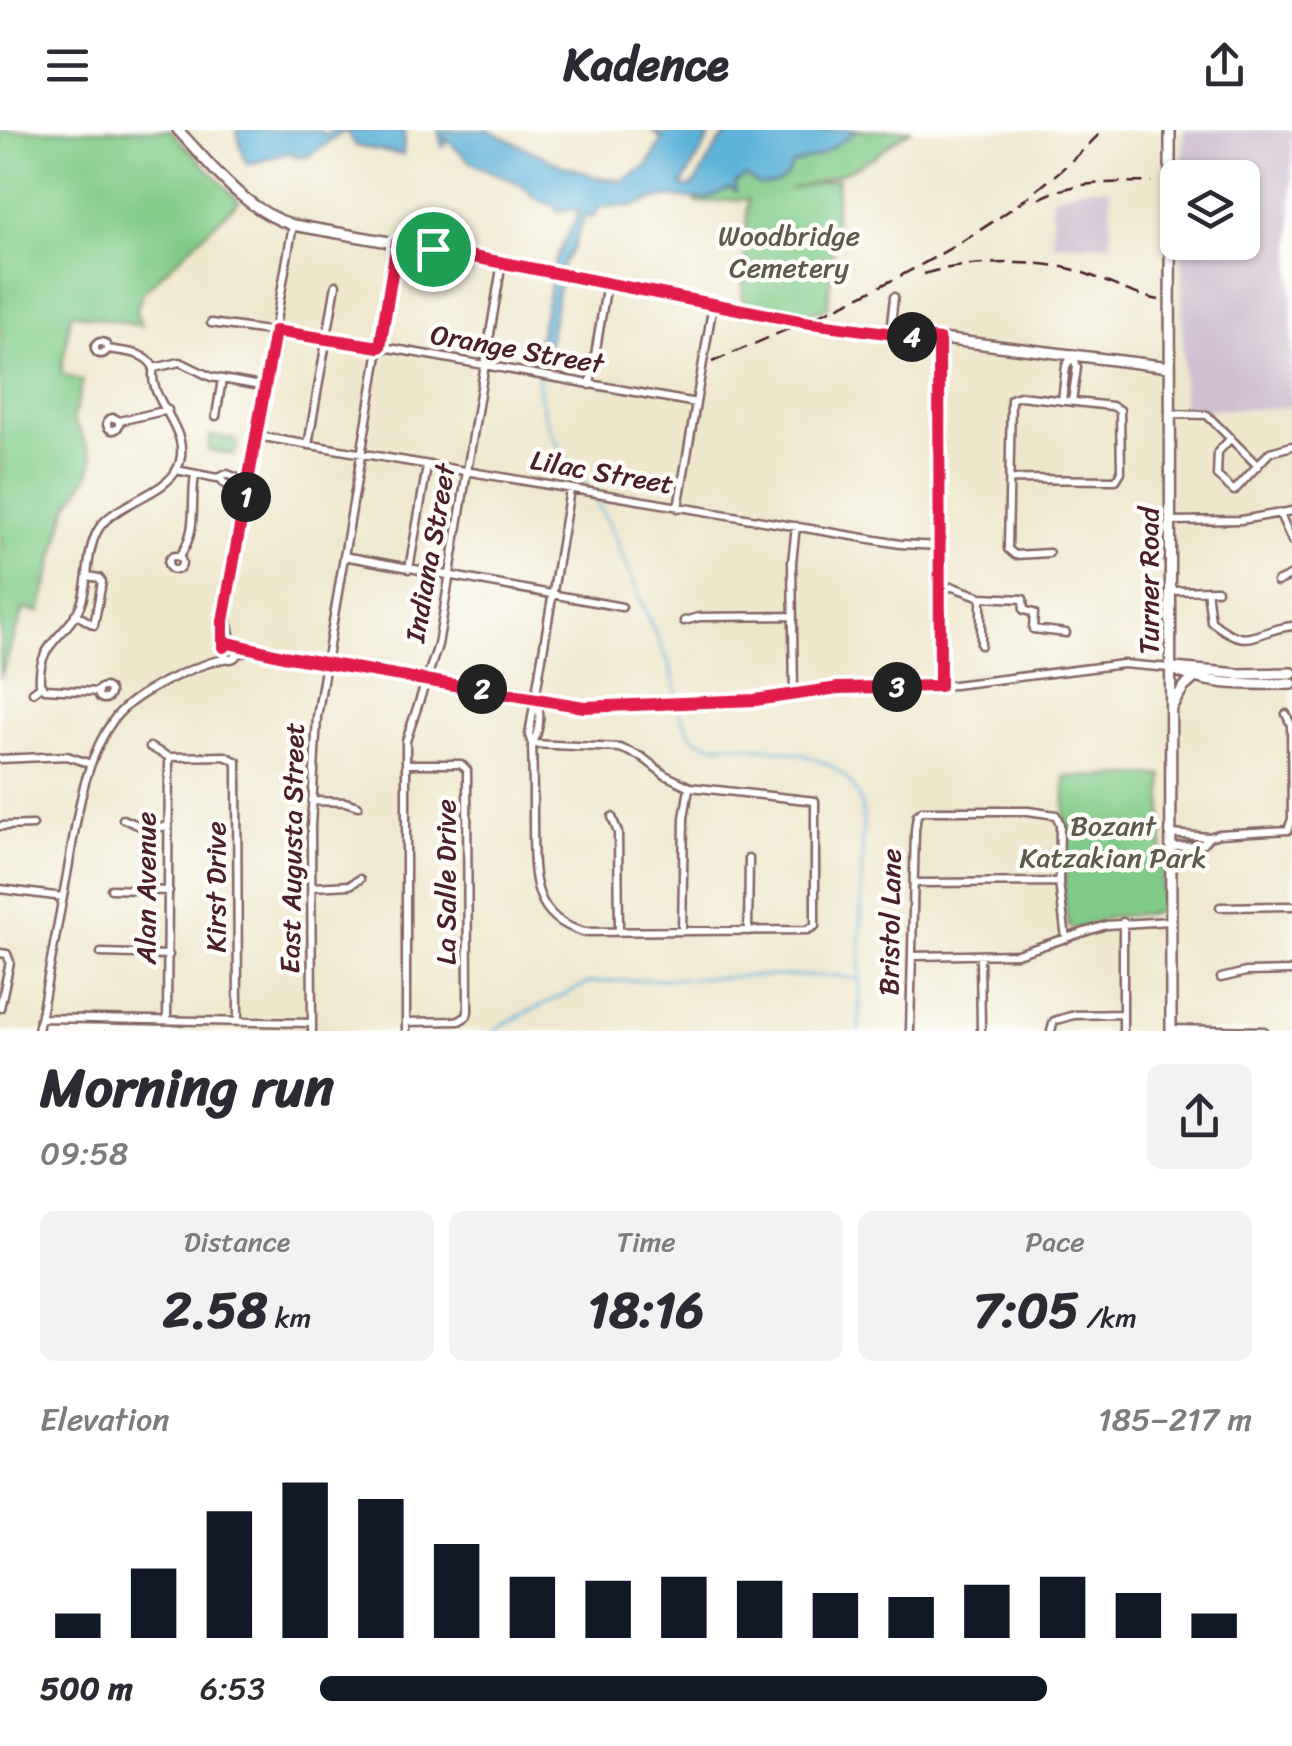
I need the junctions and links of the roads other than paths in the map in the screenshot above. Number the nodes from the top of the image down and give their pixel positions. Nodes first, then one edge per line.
1 (1170, 130) edge
2 (179, 131) edge
3 (292, 225) junction
4 (397, 242) junction
5 (502, 262) junction
6 (607, 283) junction
7 (336, 285) dead end
8 (894, 297) dead end
9 (713, 304) junction
10 (211, 324) dead end
11 (275, 331) junction
12 (890, 334) junction
13 (327, 338) junction
14 (939, 340) junction
15 (380, 347) junction
16 (108, 349) dead end
17 (1073, 356) junction
18 (485, 366) junction
19 (154, 368) junction
20 (1170, 368) junction
21 (222, 380) junction
22 (590, 385) junction
23 (266, 387) junction
24 (1062, 401) junction
25 (1072, 402) junction
26 (696, 403) junction
27 (168, 410) junction
28 (1170, 414) junction
29 (216, 416) dead end
30 (119, 421) dead end
31 (257, 436) junction
32 (1231, 438) junction
33 (308, 445) junction
34 (1292, 446) edge
35 (362, 454) junction
36 (427, 466) junction
37 (1258, 466) junction
38 (176, 470) junction
39 (468, 472) junction
40 (195, 474) junction
41 (1010, 480) junction
42 (248, 484) junction
43 (570, 490) junction
44 (678, 508) junction
45 (1292, 511) edge
46 (1280, 514) junction
47 (1171, 522) junction
48 (796, 526) junction
49 (1292, 541) edge
50 (940, 546) junction
51 (1050, 554) dead end
52 (344, 556) junction
53 (179, 558) dead end
54 (409, 569) junction
55 (1292, 575) edge
56 (88, 576) junction
57 (448, 576) junction
58 (1277, 582) dead end
59 (1207, 590) junction
60 (1217, 590) dead end
61 (940, 591) junction
62 (1171, 591) junction
63 (552, 593) junction
64 (980, 597) junction
65 (622, 607) dead end
66 (75, 614) junction
67 (792, 616) junction
68 (684, 621) dead end
69 (1292, 626) edge
70 (1066, 633) dead end
71 (980, 644) dead end
72 (230, 648) junction
73 (207, 664) junction
74 (326, 664) junction
75 (1171, 668) junction
76 (1292, 673) edge
77 (428, 679) junction
78 (1193, 679) junction
79 (1292, 684) edge
80 (41, 686) junction
81 (940, 686) junction
82 (33, 692) dead end
83 (98, 692) dead end
84 (794, 694) junction
85 (537, 699) junction
86 (1171, 709) junction
87 (1286, 714) dead end
88 (532, 744) junction
89 (150, 747) dead end
90 (169, 757) junction
91 (0, 760) edge
92 (91, 764) junction
93 (406, 764) junction
94 (690, 787) junction
95 (312, 801) junction
96 (358, 806) dead end
97 (612, 817) dead end
98 (123, 819) dead end
99 (33, 824) dead end
100 (0, 826) edge
101 (167, 827) junction
102 (1170, 834) junction
103 (1194, 835) junction
104 (1209, 837) junction
105 (1194, 846) junction
106 (1170, 847) junction
107 (749, 858) dead end
108 (360, 880) dead end
109 (1059, 882) junction
110 (914, 883) junction
111 (111, 888) dead end
112 (312, 888) junction
113 (0, 890) edge
114 (169, 891) junction
115 (63, 897) junction
116 (1292, 906) edge
117 (1220, 908) dead end
118 (1170, 921) junction
119 (1123, 922) junction
120 (682, 931) junction
121 (748, 931) junction
122 (619, 932) junction
123 (1066, 939) junction
124 (0, 952) edge
125 (101, 953) dead end
126 (169, 955) junction
127 (914, 956) junction
128 (980, 957) junction
129 (1292, 971) edge
130 (1221, 978) dead end
131 (0, 1008) edge
132 (1124, 1014) junction
133 (41, 1018) junction
134 (167, 1019) junction
135 (238, 1020) junction
136 (406, 1026) edge
137 (312, 1027) edge
138 (1170, 1030) edge
139 (38, 1031) edge
140 (910, 1031) edge
141 (981, 1031) edge
142 (1051, 1031) edge
143 (1124, 1031) edge
144 (1264, 1031) edge

1 - 20 main road, Turner Road
2 - 3 main road
3 - 4 main road
3 - 11 street
4 - 5 main road
4 - 15 street, East Augusta Street
5 - 6 main road
5 - 18 street, Indiana Street
6 - 9 main road
6 - 22 street
7 - 13 street
8 - 12 street
9 - 12 main road
9 - 26 street
10 - 11 street, Orange Street
11 - 13 street, Orange Street
11 - 23 street
12 - 14 main road
13 - 15 street, Orange Street
13 - 33 street
14 - 17 main road
14 - 50 street
15 - 18 street, Orange Street
15 - 35 street, East Augusta Street
16 - 19 street
17 - 20 main road
17 - 24 street
17 - 25 street
18 - 22 street, Orange Street
18 - 39 street, Indiana Street
19 - 21 street
19 - 27 street
20 - 28 main road, Turner Road
21 - 23 street
21 - 29 street
22 - 26 street, Orange Street
23 - 31 street
24 - 25 street
24 - 41 street
25 - 41 street
26 - 44 street
27 - 30 street
27 - 38 street
28 - 32 street
28 - 47 main road, Turner Road
31 - 33 street, Lilac Street
31 - 42 street
32 - 37 street
32 - 37 street
33 - 35 street, Lilac Street
34 - 37 street
35 - 36 street, Lilac Street
35 - 52 street, East Augusta Street
36 - 39 street, Lilac Street
36 - 54 street
38 - 40 street
38 - 56 street
39 - 43 street, Lilac Street
39 - 57 street, Indiana Street
40 - 42 street
40 - 53 street
41 - 51 street
42 - 72 street
43 - 44 street, Lilac Street
43 - 63 street
44 - 48 street, Lilac Street
45 - 46 street
46 - 47 street
46 - 49 street
47 - 62 main road, Turner Road
48 - 50 street, Lilac Street
48 - 67 street
50 - 61 street
52 - 54 street
52 - 74 street, East Augusta Street
54 - 57 street
55 - 58 street
56 - 66 street
56 - 66 street
57 - 63 street
57 - 77 street, Indiana Street
59 - 60 street
59 - 62 street
59 - 69 street
61 - 64 street
61 - 81 street
62 - 75 main road, Turner Road
63 - 65 street
63 - 85 street
64 - 70 street
64 - 71 street
66 - 80 street
67 - 68 street
67 - 84 street
72 - 73 street
72 - 73 street
72 - 74 street
73 - 92 street
74 - 77 street
74 - 95 street, East Augusta Street
75 - 76 main road
75 - 78 main road
75 - 81 street
75 - 86 main road, Turner Road
77 - 85 street
77 - 93 street, Indiana Street
78 - 79 main road
78 - 86 main road
80 - 82 street
80 - 83 street
81 - 84 street
84 - 85 street
85 - 88 street
86 - 102 main road, Turner Road
87 - 104 street
88 - 94 street
88 - 122 street
89 - 90 street
90 - 101 street, Alan Avenue
90 - 135 street, Kirst Drive
91 - 92 street
92 - 115 street
93 - 136 street, Indiana Street
93 - 136 street, La Salle Drive
94 - 120 street
94 - 121 street
95 - 96 street
95 - 112 street, East Augusta Street
97 - 122 street
98 - 101 street
99 - 100 street
101 - 114 street, Alan Avenue
102 - 103 street
102 - 106 main road, Turner Road
103 - 104 street
103 - 105 street
104 - 105 street
105 - 106 street
106 - 118 main road, Turner Road
107 - 121 street
108 - 112 street
109 - 110 street
109 - 110 street, Bristol Lane
109 - 123 street
110 - 127 street, Bristol Lane
111 - 114 street
112 - 137 street, East Augusta Street
113 - 115 street
114 - 126 street, Alan Avenue
115 - 133 street
116 - 117 street
118 - 119 street
118 - 138 main road, Turner Road
119 - 123 street
119 - 132 street
120 - 121 street
120 - 122 street
123 - 128 street
124 - 131 street
125 - 126 street
126 - 134 street, Alan Avenue
127 - 128 street
127 - 140 street, Bristol Lane
128 - 141 street
129 - 130 street
132 - 142 street
132 - 143 street
133 - 134 street
133 - 139 street
134 - 135 street
135 - 137 street
138 - 144 street

